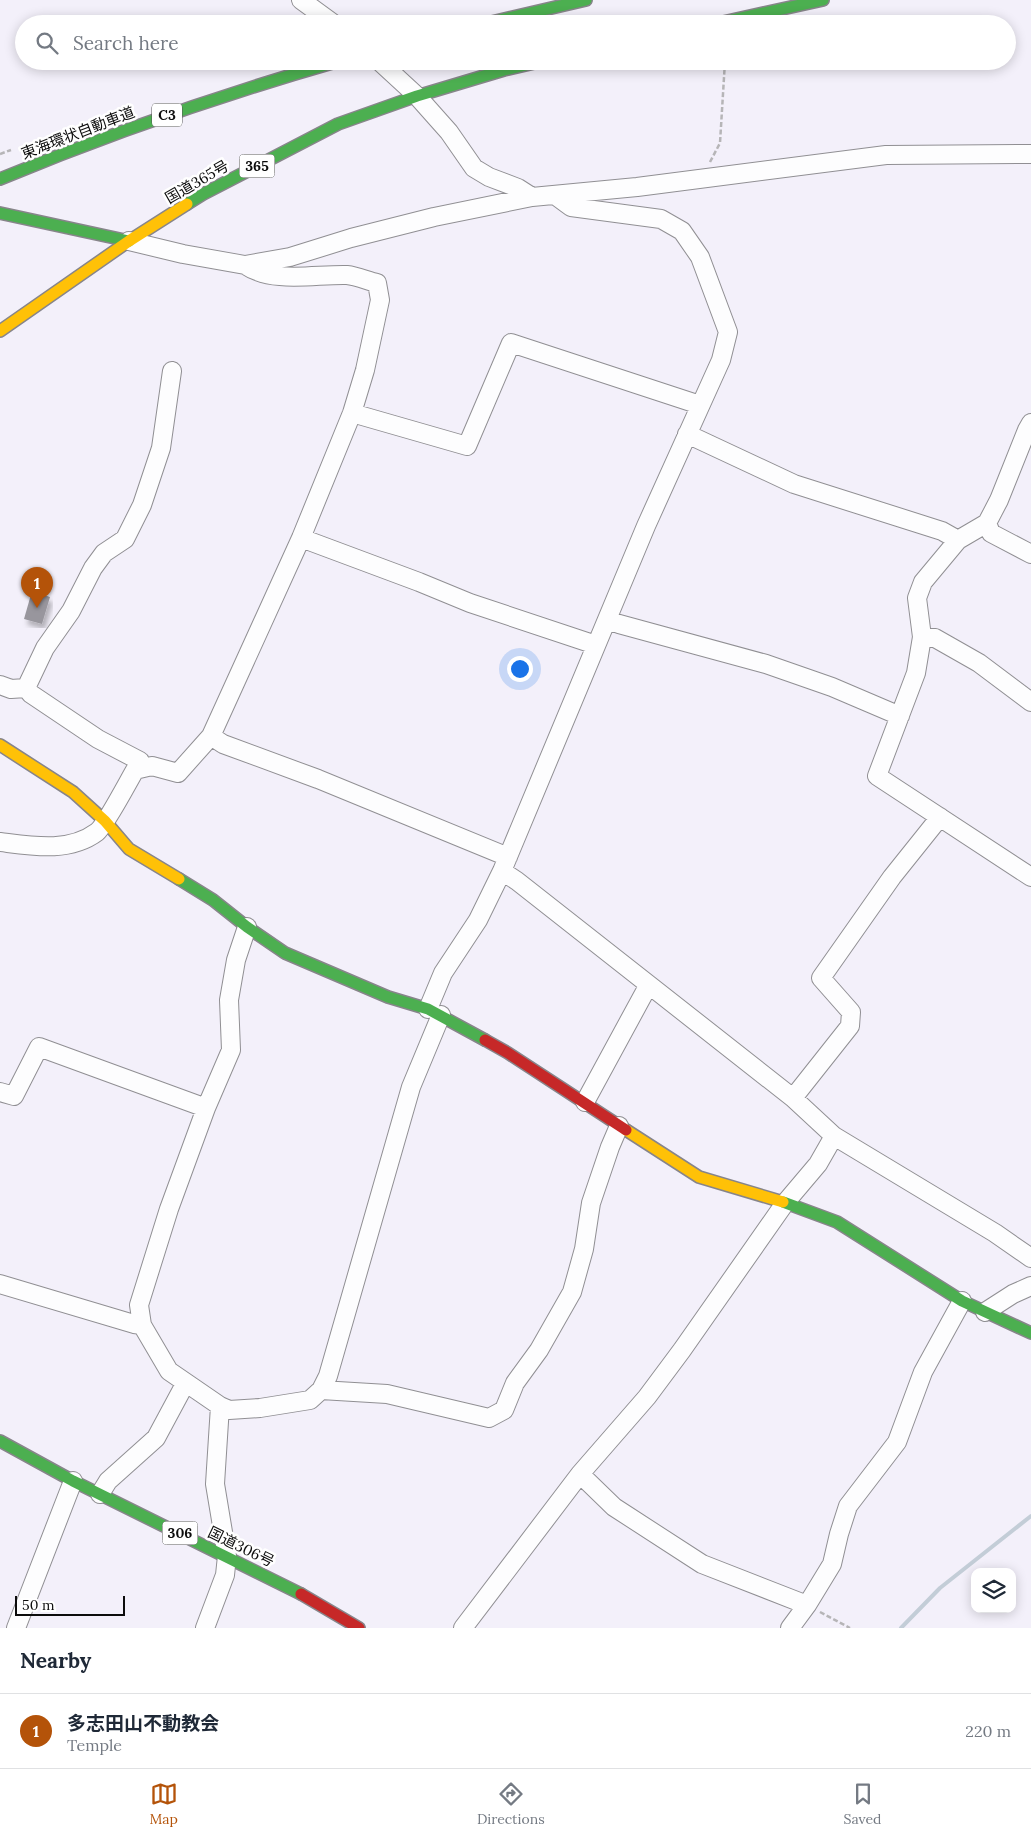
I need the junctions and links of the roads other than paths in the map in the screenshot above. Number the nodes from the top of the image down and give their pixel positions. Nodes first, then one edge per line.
1 (301, 0) edge
2 (586, 0) edge
3 (822, 0) edge
4 (322, 15) edge
5 (522, 15) edge
6 (754, 15) edge
7 (310, 70) edge
8 (389, 70) edge
9 (504, 70) edge
10 (417, 96) junction
11 (1031, 154) edge
12 (0, 179) edge
13 (556, 196) junction
14 (532, 197) junction
15 (0, 213) edge
16 (129, 241) junction
17 (245, 265) junction
18 (0, 331) edge
19 (172, 371) dead end
20 (700, 405) junction
21 (352, 413) junction
22 (1031, 423) edge
23 (687, 434) junction
24 (987, 523) junction
25 (301, 538) junction
26 (958, 540) junction
27 (1031, 554) edge
28 (607, 620) junction
29 (922, 637) junction
30 (596, 646) junction
31 (0, 685) edge
32 (26, 688) junction
33 (1031, 702) edge
34 (900, 716) junction
35 (211, 736) junction
36 (0, 745) edge
37 (142, 768) junction
38 (940, 817) junction
39 (104, 821) junction
40 (0, 842) edge
41 (505, 864) junction
42 (1031, 877) edge
43 (247, 927) junction
44 (648, 986) junction
45 (434, 1012) junction
46 (0, 1092) edge
47 (793, 1098) junction
48 (585, 1102) junction
49 (206, 1108) junction
50 (619, 1126) junction
51 (834, 1136) junction
52 (785, 1203) junction
53 (1031, 1258) edge
54 (0, 1284) edge
55 (1031, 1286) edge
56 (962, 1301) junction
57 (985, 1312) junction
58 (142, 1325) junction
59 (1031, 1333) edge
60 (185, 1384) junction
61 (321, 1390) junction
62 (220, 1406) junction
63 (0, 1441) edge
64 (580, 1474) junction
65 (73, 1481) junction
66 (100, 1494) junction
67 (227, 1556) junction
68 (808, 1605) junction
69 (16, 1628) edge
70 (205, 1628) edge
71 (359, 1628) edge
72 (463, 1628) edge
73 (790, 1628) edge

1 - 4 street
2 - 5 main road
3 - 6 main road
7 - 12 main road, 東海環状自動車道 / C3
8 - 10 street
9 - 10 main road, 国道365号 / 365
10 - 14 street
10 - 16 main road, 国道365号 / 365
11 - 13 street
13 - 14 street
13 - 20 street
14 - 17 street
15 - 16 main road
16 - 17 street
16 - 18 main road, 国道365号 / 365
17 - 21 street
19 - 32 street
20 - 21 street
20 - 23 street
21 - 25 street
22 - 24 street
23 - 26 street
23 - 28 street
24 - 26 street
24 - 27 street
25 - 30 street
25 - 35 street
26 - 29 street
28 - 30 street
28 - 34 street
29 - 33 street
29 - 34 street
30 - 41 street
31 - 32 street
32 - 37 street
34 - 38 street
35 - 37 street
35 - 41 street
36 - 39 main road
37 - 39 street
38 - 42 street
38 - 47 street
39 - 40 street
39 - 43 main road
41 - 44 street
41 - 45 street
43 - 45 main road
43 - 49 street
44 - 47 street
44 - 48 street
45 - 48 main road
45 - 61 street
46 - 49 street
47 - 51 street
48 - 50 main road
49 - 58 street
50 - 52 main road
50 - 61 street
51 - 52 street
51 - 53 street
52 - 56 main road
52 - 64 street
54 - 58 street
55 - 57 street
56 - 57 main road
56 - 68 street
57 - 59 main road
58 - 60 street
60 - 62 street
60 - 66 street
61 - 62 street
62 - 67 street
63 - 65 main road, 国道306号 / 306
64 - 68 street
64 - 72 street
65 - 66 main road, 国道306号 / 306
65 - 69 street
66 - 67 main road, 国道306号 / 306
67 - 70 street
67 - 71 main road, 国道306号 / 306
68 - 73 street

